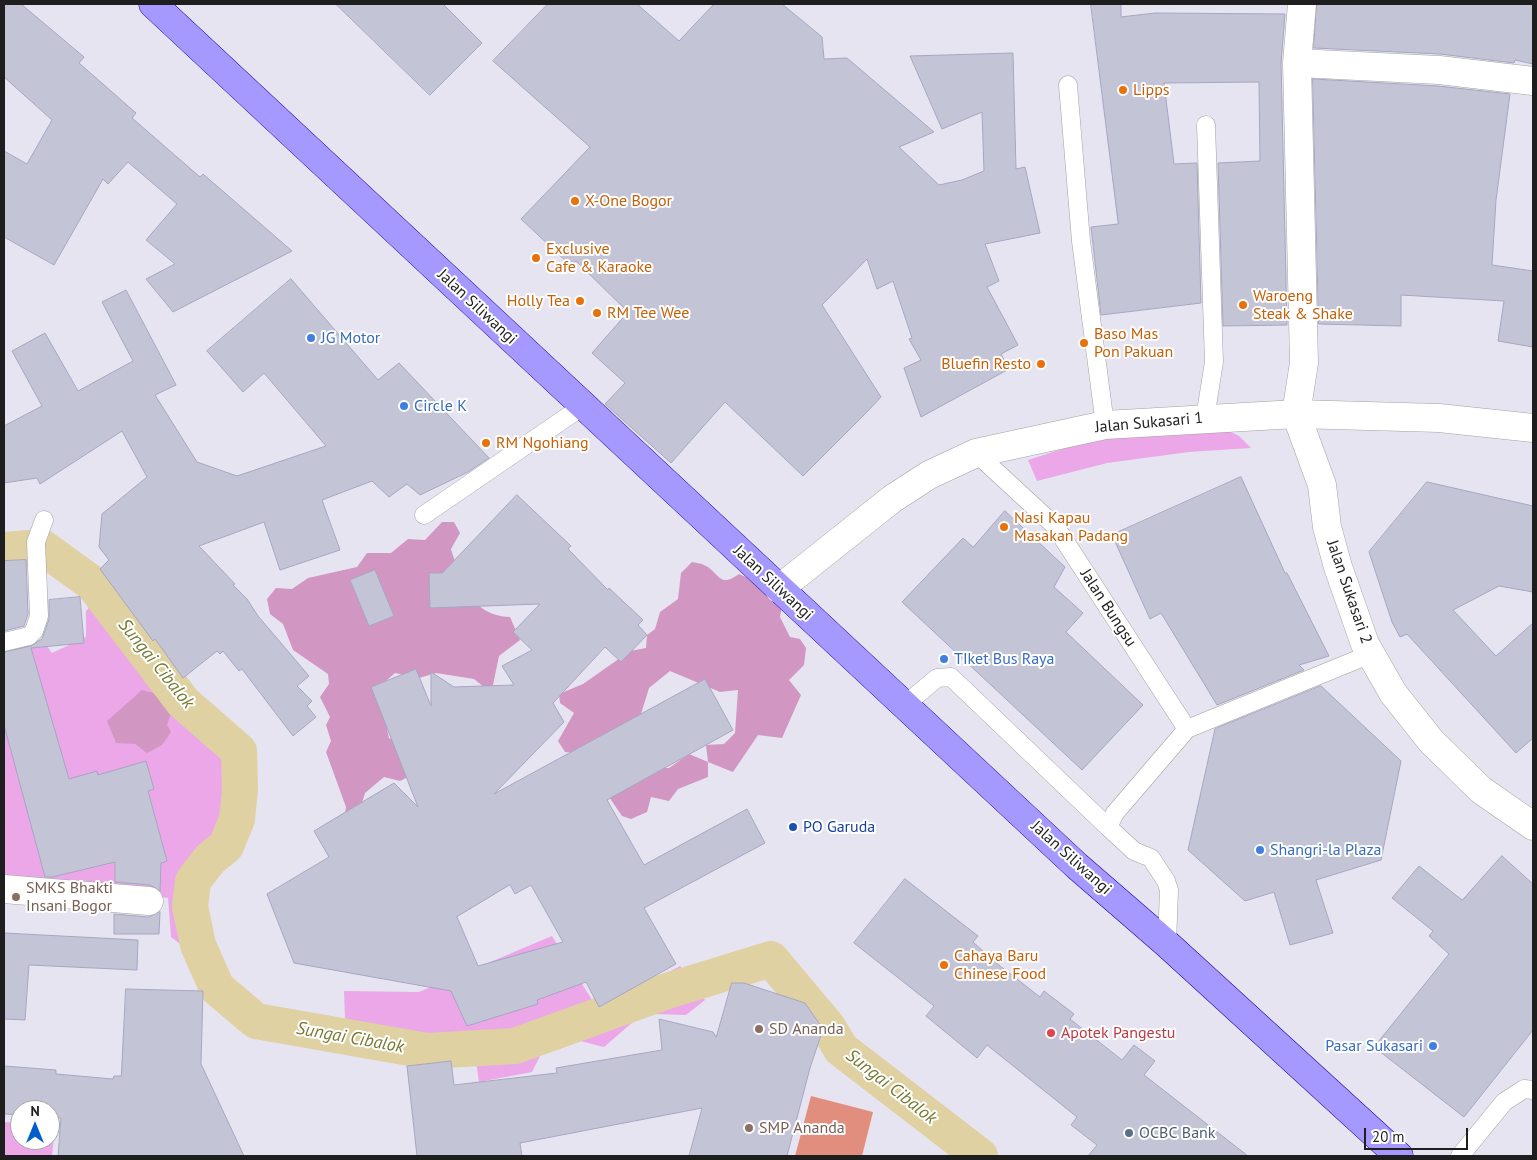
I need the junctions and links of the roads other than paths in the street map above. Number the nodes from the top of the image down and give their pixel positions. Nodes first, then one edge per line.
1 (152, 4) edge
2 (1302, 4) edge
3 (1297, 64) junction
4 (1533, 81) edge
5 (1068, 85) dead end
6 (1206, 125) dead end
7 (583, 406) junction
8 (1296, 414) junction
9 (1205, 418) junction
10 (1105, 425) junction
11 (1533, 428) edge
12 (976, 453) junction
13 (424, 515) dead end
14 (44, 520) dead end
15 (779, 589) junction
16 (4, 642) edge
17 (1371, 654) junction
18 (906, 704) junction
19 (1187, 729) junction
20 (1533, 826) edge
21 (1108, 827) junction
22 (4, 889) edge
23 (149, 901) dead end
24 (1168, 944) junction
25 (1533, 1090) edge
26 (1399, 1156) edge
27 (1460, 1156) edge

1 - 7 main road, Jalan Siliwangi
2 - 3 street
3 - 4 street
3 - 8 street
5 - 10 lane
6 - 9 lane
7 - 13 lane
7 - 15 main road, Jalan Siliwangi
8 - 9 street, Jalan Sukasari 1
8 - 11 street, Jalan Sukasari 1
8 - 17 street, Jalan Sukasari 2
9 - 10 street, Jalan Sukasari 1
10 - 12 street, Jalan Sukasari 1
12 - 15 street, Jalan Sukasari 1
12 - 19 lane, Jalan Bungsu
14 - 16 lane
15 - 18 main road, Jalan Siliwangi
17 - 19 lane
17 - 20 street, Jalan Sukasari 2
18 - 21 lane
18 - 24 main road, Jalan Siliwangi
19 - 21 lane
21 - 24 lane
22 - 23 street
24 - 26 main road, Jalan Siliwangi
25 - 27 lane

